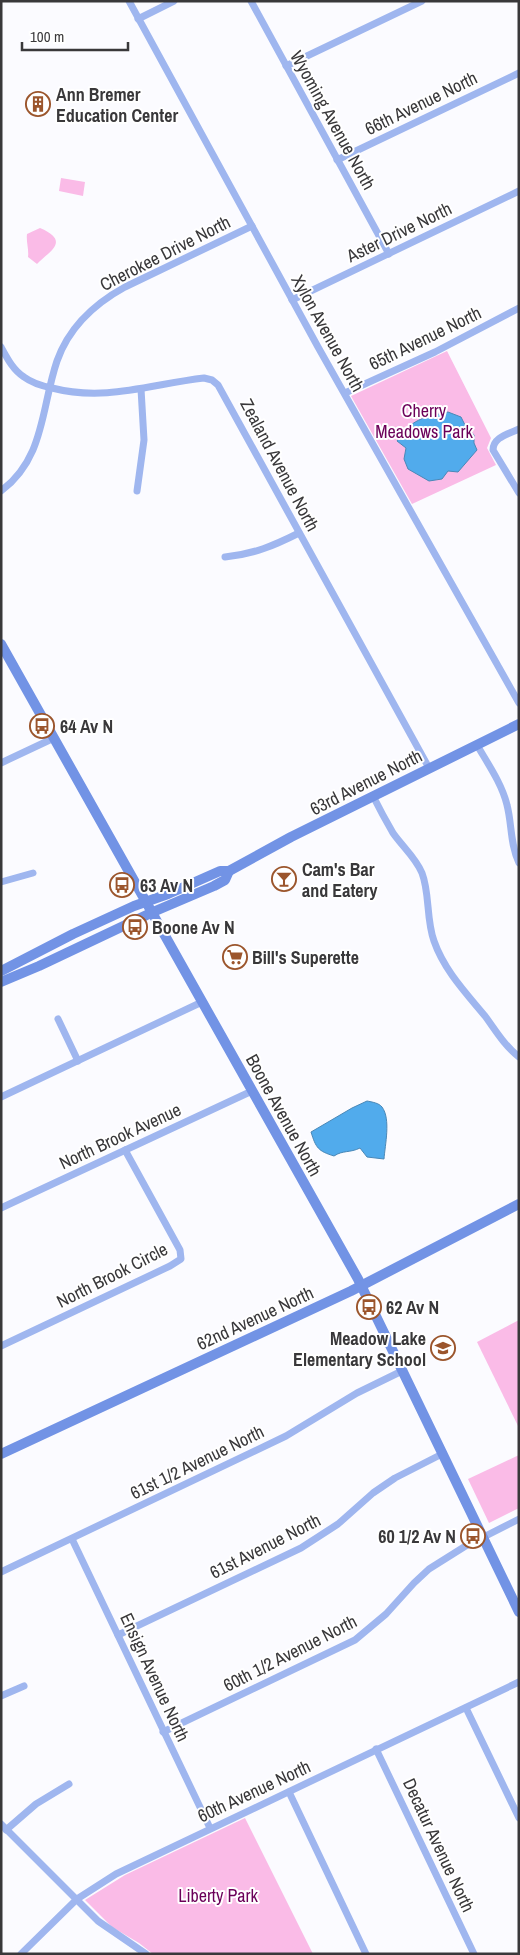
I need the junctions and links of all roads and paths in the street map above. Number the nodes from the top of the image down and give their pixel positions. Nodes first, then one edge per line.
1 (129, 1) edge
2 (174, 1) edge
3 (251, 1) edge
4 (422, 1) edge
5 (138, 18) junction
6 (286, 66) junction
7 (519, 73) edge
8 (337, 160) junction
9 (519, 192) edge
10 (252, 226) junction
11 (389, 254) junction
12 (292, 300) junction
13 (519, 308) edge
14 (1, 347) edge
15 (50, 388) junction
16 (141, 389) junction
17 (345, 393) junction
18 (519, 429) edge
19 (1, 491) edge
20 (137, 491) dead end
21 (519, 493) edge
22 (299, 532) junction
23 (225, 557) dead end
24 (1, 644) edge
25 (519, 703) edge
26 (519, 724) edge
27 (54, 738) junction
28 (477, 745) junction
29 (1, 763) edge
30 (429, 768) junction
31 (373, 796) junction
32 (519, 863) edge
33 (229, 871) junction
34 (33, 874) dead end
35 (1, 882) edge
36 (145, 901) junction
37 (153, 912) junction
38 (1, 970) edge
39 (1, 982) edge
40 (202, 1002) junction
41 (58, 1019) dead end
42 (519, 1057) edge
43 (78, 1061) junction
44 (252, 1091) junction
45 (1, 1097) edge
46 (125, 1150) junction
47 (519, 1204) edge
48 (1, 1208) edge
49 (361, 1286) junction
50 (1, 1346) edge
51 (402, 1371) junction
52 (1, 1454) edge
53 (442, 1454) junction
54 (519, 1519) edge
55 (482, 1538) junction
56 (72, 1539) junction
57 (1, 1572) edge
58 (519, 1612) edge
59 (118, 1635) junction
60 (519, 1682) edge
61 (24, 1686) dead end
62 (1, 1696) edge
63 (466, 1708) junction
64 (164, 1732) junction
65 (376, 1749) junction
66 (69, 1784) dead end
67 (288, 1792) junction
68 (519, 1818) edge
69 (4, 1827) edge
70 (210, 1828) junction
71 (76, 1900) junction
72 (21, 1954) edge
73 (146, 1954) edge
74 (366, 1954) edge
75 (474, 1954) edge

1 - 5 street, Xylon Avenue North
2 - 5 street
3 - 6 street, Wyoming Avenue North
4 - 6 street
5 - 10 street, Xylon Avenue North
6 - 8 street, Wyoming Avenue North
7 - 8 street, 66th Avenue North
8 - 11 street, Wyoming Avenue North
9 - 11 street, Aster Drive North
10 - 12 street, Xylon Avenue North
10 - 15 street, Cherokee Drive North
11 - 12 street, Aster Drive North
12 - 17 street, Xylon Avenue North
13 - 17 street, 65th Avenue North
14 - 15 street, Zealand Avenue North
15 - 16 street, Zealand Avenue North
15 - 19 street, Cherokee Drive North
16 - 20 street
16 - 22 street, Zealand Avenue North
17 - 25 street, Xylon Avenue North
18 - 21 street
22 - 23 street
22 - 30 street, Zealand Avenue North
24 - 27 street, Boone Avenue North
26 - 28 street, 63rd Avenue North
27 - 29 street
27 - 36 street, Boone Avenue North
28 - 30 street, 63rd Avenue North
28 - 32 street
30 - 31 street, 63rd Avenue North
31 - 33 street, 63rd Avenue North
31 - 42 street
33 - 36 street, 63rd Avenue North
33 - 37 street, 63rd Avenue North
34 - 35 street
36 - 37 street, Boone Avenue North
36 - 38 street, 63rd Avenue North
37 - 39 street, 63rd Avenue North
37 - 40 street, Boone Avenue North
40 - 43 street
40 - 44 street, Boone Avenue North
41 - 43 street
43 - 45 street
44 - 46 street, North Brook Avenue
44 - 49 street, Boone Avenue North
46 - 48 street, North Brook Avenue
46 - 50 street, North Brook Circle
47 - 49 street, 62nd Avenue North
49 - 51 street, Boone Avenue North
49 - 52 street, 62nd Avenue North
51 - 53 street, Boone Avenue North
51 - 56 street, 61st 1/2 Avenue North
53 - 55 street, Boone Avenue North
53 - 59 street, 61st Avenue North
54 - 55 street, 60th 1/2 Avenue North
55 - 58 street, Boone Avenue North
55 - 64 street, 60th 1/2 Avenue North
56 - 57 street, 61st 1/2 Avenue North
56 - 59 street, Ensign Avenue North
59 - 64 street, Ensign Avenue North
60 - 63 street, 60th Avenue North
61 - 62 street
63 - 65 street, 60th Avenue North
63 - 68 street
64 - 70 street, Ensign Avenue North
65 - 67 street, 60th Avenue North
65 - 75 street, Decatur Avenue North
66 - 69 street
67 - 70 street, 60th Avenue North
67 - 74 street
69 - 71 street
70 - 71 street, 60th Avenue North
71 - 72 street, 60th Avenue North
71 - 73 street

